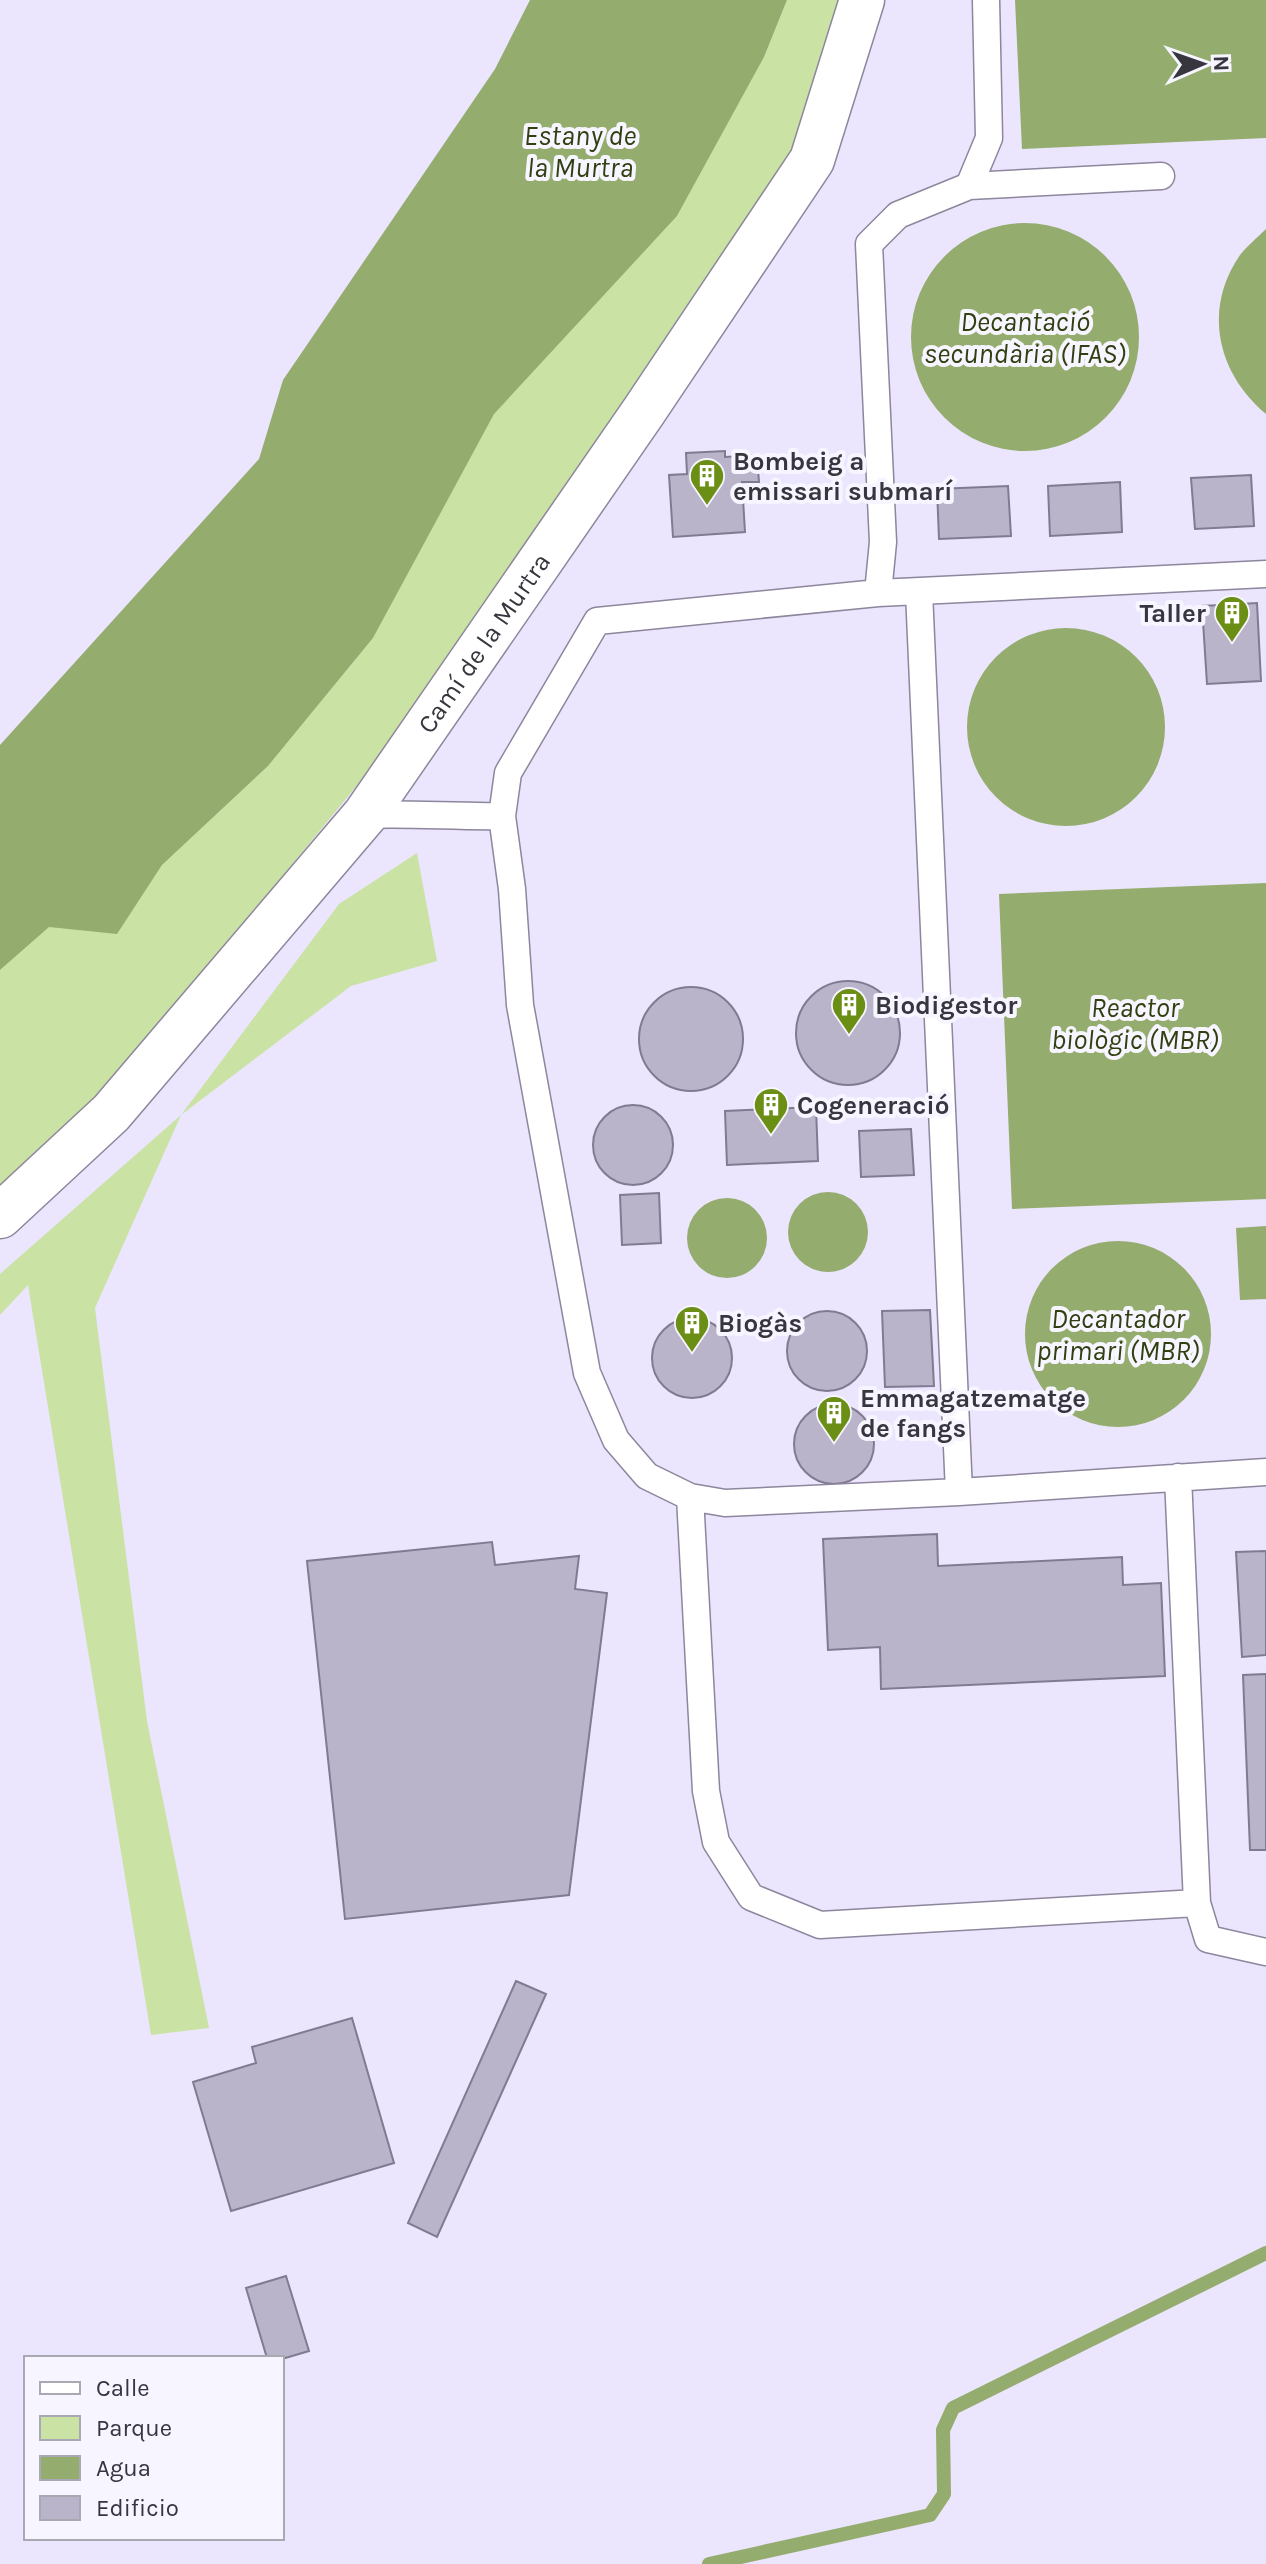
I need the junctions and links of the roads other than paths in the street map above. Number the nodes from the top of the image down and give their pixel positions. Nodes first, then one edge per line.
1 (862, 0) edge
2 (986, 0) edge
3 (1161, 176) dead end
4 (969, 186) junction
5 (1266, 574) edge
6 (919, 592) junction
7 (878, 593) junction
8 (365, 815) junction
9 (502, 816) junction
10 (0, 1216) edge
11 (1266, 1472) edge
12 (1178, 1477) junction
13 (959, 1492) junction
14 (690, 1497) junction
15 (1197, 1903) junction
16 (1266, 1952) edge

1 - 8 street, Camí de la Murtra
2 - 4 lane
3 - 4 lane
4 - 7 lane
5 - 6 lane
6 - 7 lane
6 - 13 lane
7 - 9 lane
8 - 9 lane
8 - 10 street, Camí de la Murtra
9 - 14 lane
11 - 12 lane
12 - 13 lane
12 - 15 lane
13 - 14 lane
14 - 15 lane
15 - 16 lane

